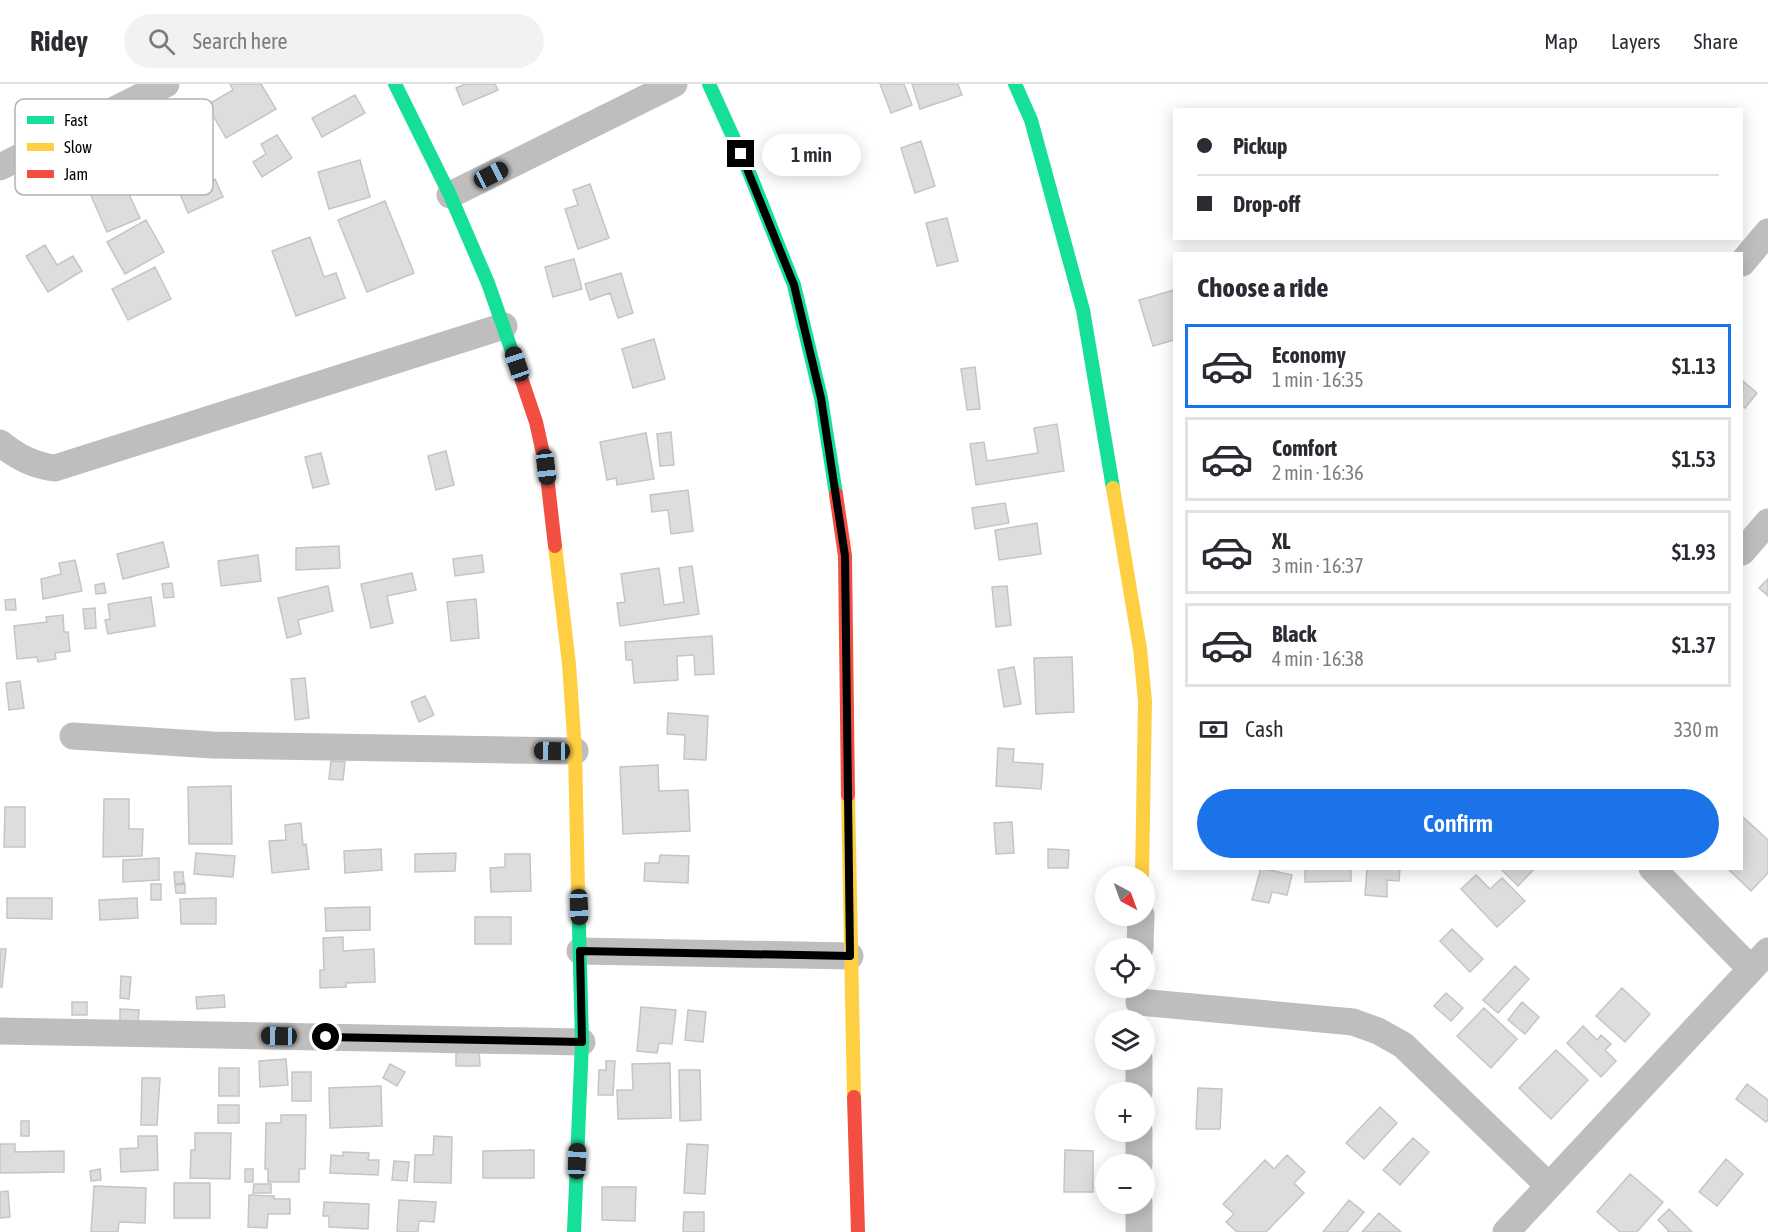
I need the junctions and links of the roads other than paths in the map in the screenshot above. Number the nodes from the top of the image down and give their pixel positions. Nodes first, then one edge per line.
1 (165, 84) edge
2 (395, 84) edge
3 (674, 84) edge
4 (709, 84) edge
5 (1015, 84) edge
6 (135, 99) edge
7 (15, 159) edge
8 (0, 167) edge
9 (450, 195) junction
10 (1768, 232) edge
11 (1743, 262) edge
12 (504, 326) junction
13 (0, 443) edge
14 (1768, 522) edge
15 (1743, 551) edge
16 (73, 736) dead end
17 (575, 751) junction
18 (1142, 866) edge
19 (1654, 870) edge
20 (580, 951) junction
21 (850, 956) junction
22 (1760, 960) edge
23 (1140, 1003) edge
24 (0, 1031) edge
25 (582, 1042) junction
26 (1549, 1186) junction
27 (1139, 1214) edge
28 (574, 1232) edge
29 (858, 1232) edge
30 (1139, 1232) edge
31 (1506, 1232) edge

1 - 6 street
2 - 9 street
3 - 9 street
4 - 21 street
5 - 18 street
7 - 8 street
9 - 12 street
10 - 11 street
12 - 13 street
12 - 17 street
14 - 15 street
16 - 17 street
17 - 20 street
19 - 22 street
20 - 21 street
20 - 25 street
21 - 29 street
22 - 26 street
23 - 26 street
24 - 25 street
25 - 28 street
26 - 31 street
27 - 30 street

